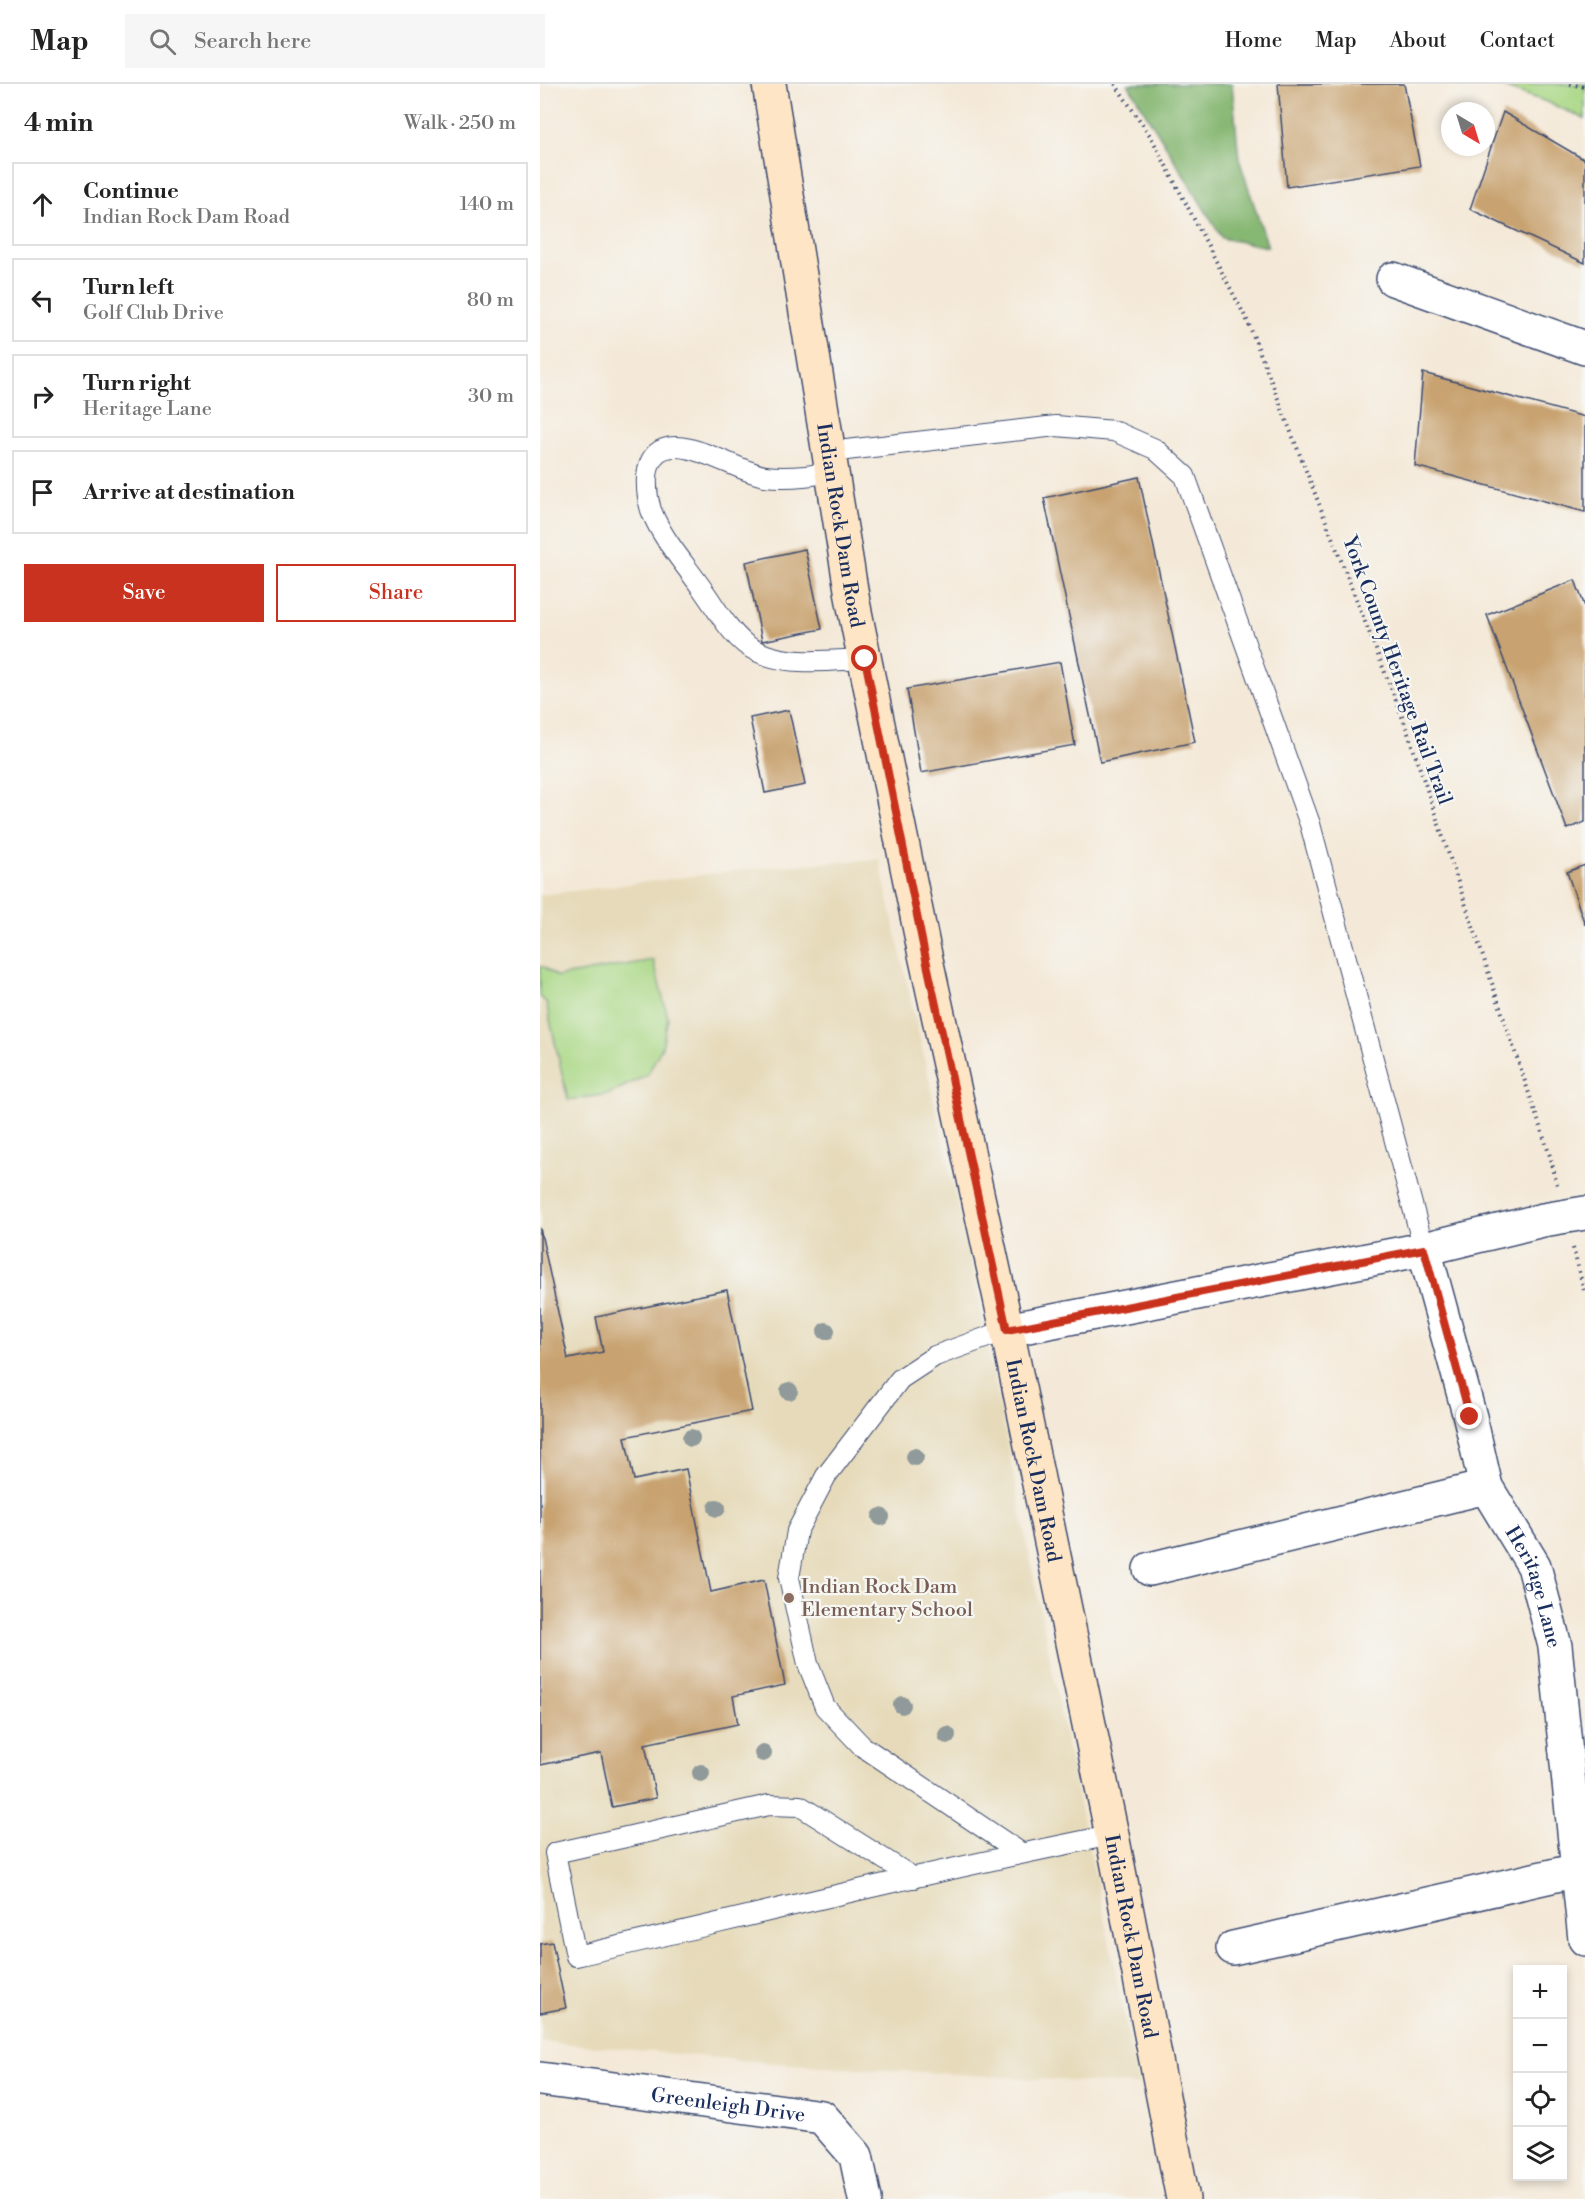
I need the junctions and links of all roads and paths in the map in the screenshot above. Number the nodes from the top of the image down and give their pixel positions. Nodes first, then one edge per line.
1 (769, 84) edge
2 (1115, 84) edge
3 (1570, 84) edge
4 (1585, 87) edge
5 (1393, 279) dead end
6 (1585, 348) edge
7 (831, 462) junction
8 (865, 659) junction
9 (1575, 1214) edge
10 (1424, 1249) junction
11 (1585, 1294) edge
12 (1007, 1330) junction
13 (1486, 1487) junction
14 (1150, 1569) dead end
15 (1112, 1835) junction
16 (1021, 1853) junction
17 (547, 1855) edge
18 (1578, 1870) junction
19 (914, 1878) junction
20 (1585, 1939) edge
21 (1233, 1948) dead end
22 (540, 2079) edge
23 (865, 2199) edge
24 (1183, 2199) edge

1 - 7 street, Indian Rock Dam Road
2 - 9 path, York County Heritage Rail Trail
3 - 4 path
5 - 6 street
7 - 8 street, Indian Rock Dam Road
7 - 8 lane
7 - 10 lane
8 - 12 street, Indian Rock Dam Road
9 - 10 street
9 - 11 path, York County Heritage Rail Trail
10 - 12 street
10 - 13 street, Heritage Lane
12 - 15 street, Indian Rock Dam Road
12 - 16 lane
13 - 14 street
13 - 18 street, Heritage Lane
15 - 16 lane
15 - 24 street, Indian Rock Dam Road
16 - 19 lane
17 - 19 lane
17 - 19 lane
18 - 20 street, Heritage Lane
18 - 21 street
22 - 23 street, Greenleigh Drive

